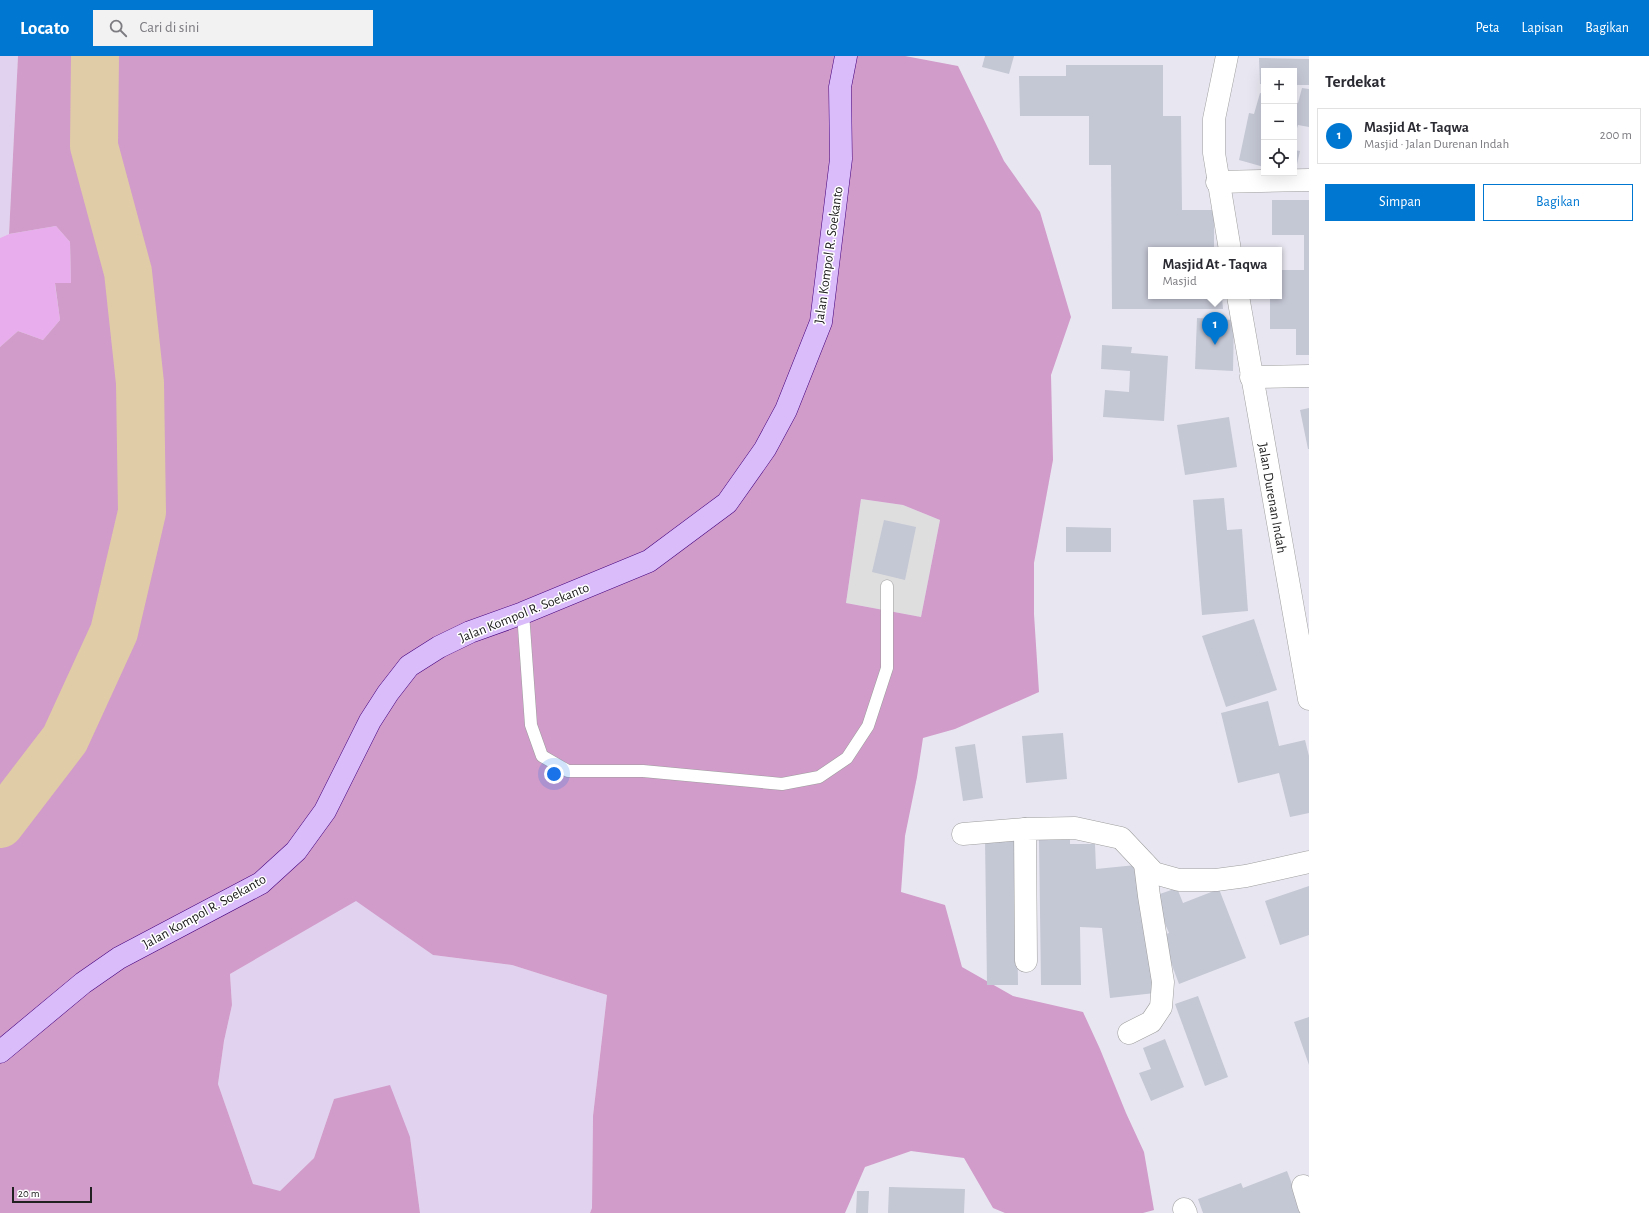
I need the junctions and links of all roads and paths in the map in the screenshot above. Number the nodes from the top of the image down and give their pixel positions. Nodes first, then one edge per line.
1 (846, 56) edge
2 (1226, 56) edge
3 (1309, 180) edge
4 (1217, 182) junction
5 (1229, 247) edge
6 (1238, 299) edge
7 (1309, 376) edge
8 (1251, 377) junction
9 (887, 586) dead end
10 (523, 613) junction
11 (1309, 699) edge
12 (1025, 829) junction
13 (963, 834) dead end
14 (1309, 862) edge
15 (1145, 864) junction
16 (1026, 961) dead end
17 (1129, 1033) dead end
18 (0, 1052) edge

1 - 10 main road, Jalan Kompol R. Soekanto
2 - 4 street
3 - 4 street
4 - 5 street
6 - 8 street, Jalan Durenan Indah
7 - 8 street
8 - 11 street, Jalan Durenan Indah
9 - 10 lane
10 - 18 main road, Jalan Kompol R. Soekanto
12 - 13 street
12 - 15 street
12 - 16 street
14 - 15 street
15 - 17 street

